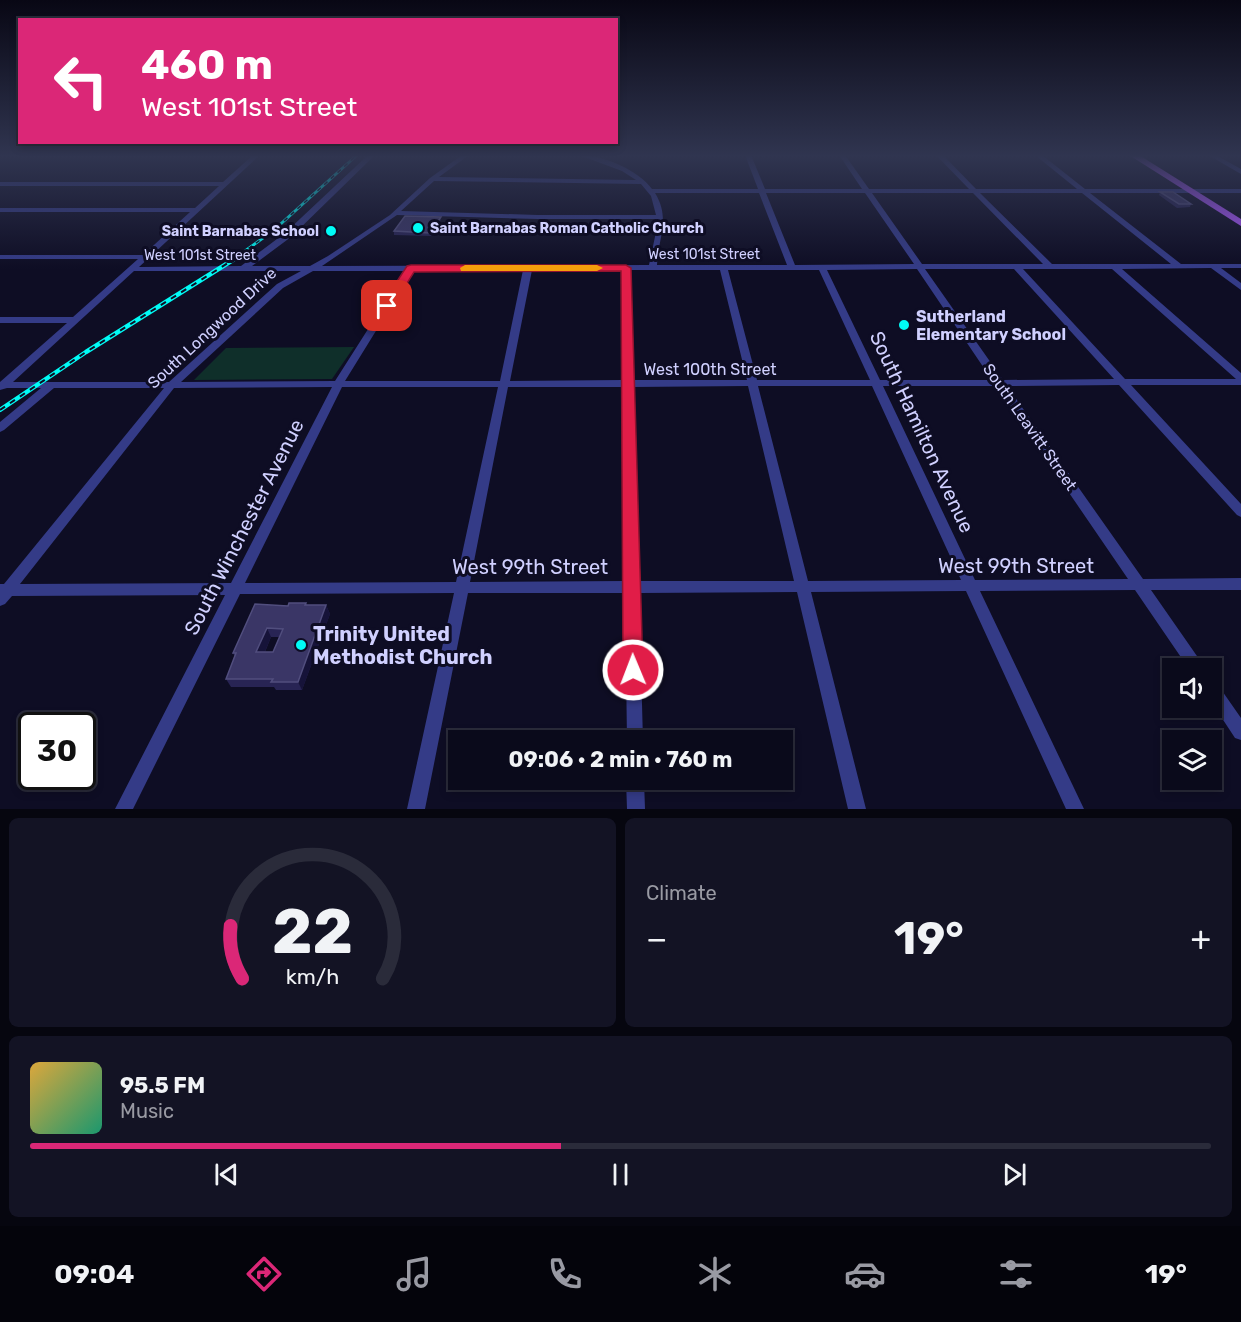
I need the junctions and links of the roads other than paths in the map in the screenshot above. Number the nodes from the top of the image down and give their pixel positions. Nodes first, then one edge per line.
1 (216, 193) edge
2 (332, 193) edge
3 (418, 193) edge
4 (652, 193) edge
5 (763, 193) edge
6 (868, 193) edge
7 (977, 193) edge
8 (1086, 193) edge
9 (1193, 193) edge
10 (0, 210) edge
11 (197, 210) junction
12 (397, 213) junction
13 (660, 217) junction
14 (1241, 223) edge
15 (0, 257) edge
16 (145, 257) junction
17 (1214, 266) junction
18 (1241, 266) edge
19 (792, 267) junction
20 (822, 267) junction
21 (920, 267) junction
22 (1017, 267) junction
23 (1050, 267) junction
24 (1115, 267) junction
25 (1180, 267) junction
26 (411, 268) junction
27 (528, 268) junction
28 (626, 268) junction
29 (653, 268) junction
30 (724, 268) junction
31 (132, 269) junction
32 (243, 269) junction
33 (309, 269) junction
34 (1241, 287) edge
35 (0, 320) edge
36 (76, 320) junction
37 (1241, 378) edge
38 (1241, 382) edge
39 (876, 383) junction
40 (1000, 383) junction
41 (1123, 383) junction
42 (504, 384) junction
43 (628, 384) junction
44 (752, 384) junction
45 (171, 385) junction
46 (338, 385) junction
47 (2, 386) edge
48 (50, 386) junction
49 (0, 428) edge
50 (1241, 512) edge
51 (1139, 584) junction
52 (1241, 584) edge
53 (632, 586) junction
54 (802, 586) junction
55 (971, 586) junction
56 (462, 587) junction
57 (235, 588) junction
58 (3, 594) edge
59 (1190, 658) edge
60 (1222, 704) edge
61 (635, 730) edge
62 (1241, 732) edge
63 (635, 790) edge
64 (124, 809) edge
65 (416, 809) edge
66 (636, 809) edge
67 (857, 809) edge
68 (1075, 809) edge

1 - 11 street
2 - 32 street
3 - 12 street, South Longwood Drive
4 - 13 street
5 - 19 street
6 - 21 street, South Leavitt Street
7 - 23 street
8 - 25 street
9 - 14 main road
10 - 11 street
11 - 16 street
12 - 13 street
12 - 33 street, South Longwood Drive
13 - 29 street
15 - 16 street, West 101st Street
16 - 31 street
17 - 18 street, West 101st Street
17 - 25 street, West 101st Street
17 - 34 street
19 - 20 street, West 101st Street
19 - 30 street, West 101st Street
20 - 21 street, West 101st Street
20 - 39 street, South Hamilton Avenue
21 - 22 street, West 101st Street
21 - 40 street, South Leavitt Street
22 - 23 street, West 101st Street
22 - 41 street
23 - 24 street, West 101st Street
24 - 25 street, West 101st Street
24 - 37 street
26 - 27 street, West 101st Street
26 - 33 street, West 101st Street
26 - 46 street, South Winchester Avenue
27 - 28 street, West 101st Street
27 - 42 street
28 - 29 street, West 101st Street
28 - 43 street
29 - 30 street, West 101st Street
30 - 44 street
31 - 32 street, West 101st Street
31 - 36 street
32 - 33 street, West 101st Street
33 - 45 street, South Longwood Drive
35 - 36 street
36 - 47 street
38 - 41 street, West 100th Street
39 - 40 street, West 100th Street
39 - 44 street, West 100th Street
39 - 55 street, South Hamilton Avenue
40 - 41 street, West 100th Street
40 - 51 street, South Leavitt Street
41 - 50 street
42 - 43 street, West 100th Street
42 - 46 street, West 100th Street
42 - 56 street
43 - 44 street, West 100th Street
43 - 53 street
44 - 54 street
45 - 46 street, West 100th Street
45 - 48 street, West 100th Street
45 - 58 street, South Longwood Drive
46 - 57 street, South Winchester Avenue
47 - 48 street, West 100th Street
48 - 49 street
51 - 52 street, West 99th Street
51 - 55 street, West 99th Street
51 - 59 street, South Leavitt Street
53 - 54 street, West 99th Street
53 - 56 street, West 99th Street
53 - 61 street
54 - 55 street, West 99th Street
54 - 67 street
55 - 68 street, South Hamilton Avenue
56 - 57 street, West 99th Street
56 - 65 street
57 - 58 street, West 99th Street
57 - 64 street, South Winchester Avenue
60 - 62 street
63 - 66 street

